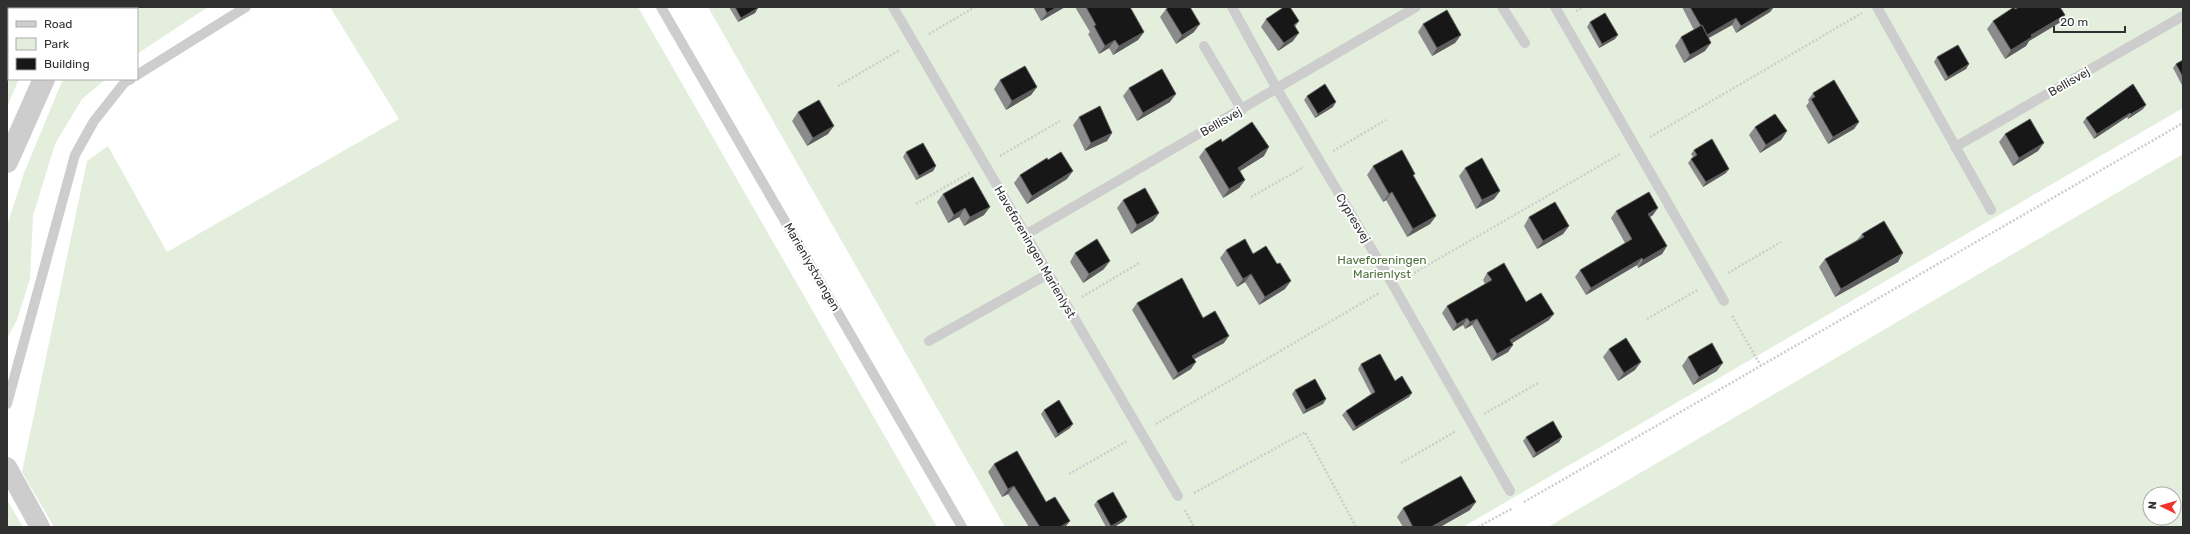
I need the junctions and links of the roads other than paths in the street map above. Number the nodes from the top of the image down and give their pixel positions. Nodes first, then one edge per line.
1 (246, 7) edge
2 (661, 7) edge
3 (893, 7) edge
4 (1232, 7) edge
5 (1416, 7) edge
6 (1502, 7) edge
7 (1555, 7) edge
8 (1877, 7) edge
9 (2183, 16) edge
10 (1525, 43) dead end
11 (1204, 46) dead end
12 (138, 74) edge
13 (44, 80) edge
14 (129, 80) edge
15 (1277, 90) junction
16 (1242, 110) junction
17 (1955, 147) junction
18 (7, 162) edge
19 (1991, 210) dead end
20 (1025, 235) junction
21 (1048, 274) junction
22 (1724, 301) road end
23 (929, 340) dead end
24 (7, 404) edge
25 (7, 467) edge
26 (1510, 491) dead end
27 (1183, 496) road end
28 (40, 527) edge
29 (962, 527) edge

1 - 12 lane
2 - 29 lane, Marienlystvangen
3 - 20 lane, Haveforeningen Marienlyst
4 - 15 lane, Cypresvej
5 - 15 lane, Bellisvej
6 - 10 lane
7 - 22 lane
8 - 17 lane
9 - 17 lane, Bellisvej
11 - 16 lane
13 - 18 street
14 - 24 lane
15 - 16 lane, Bellisvej
15 - 26 lane, Cypresvej
16 - 20 lane, Bellisvej
17 - 19 lane
20 - 21 lane, Haveforeningen Marienlyst
21 - 23 lane
21 - 27 lane, Haveforeningen Marienlyst
25 - 28 street

